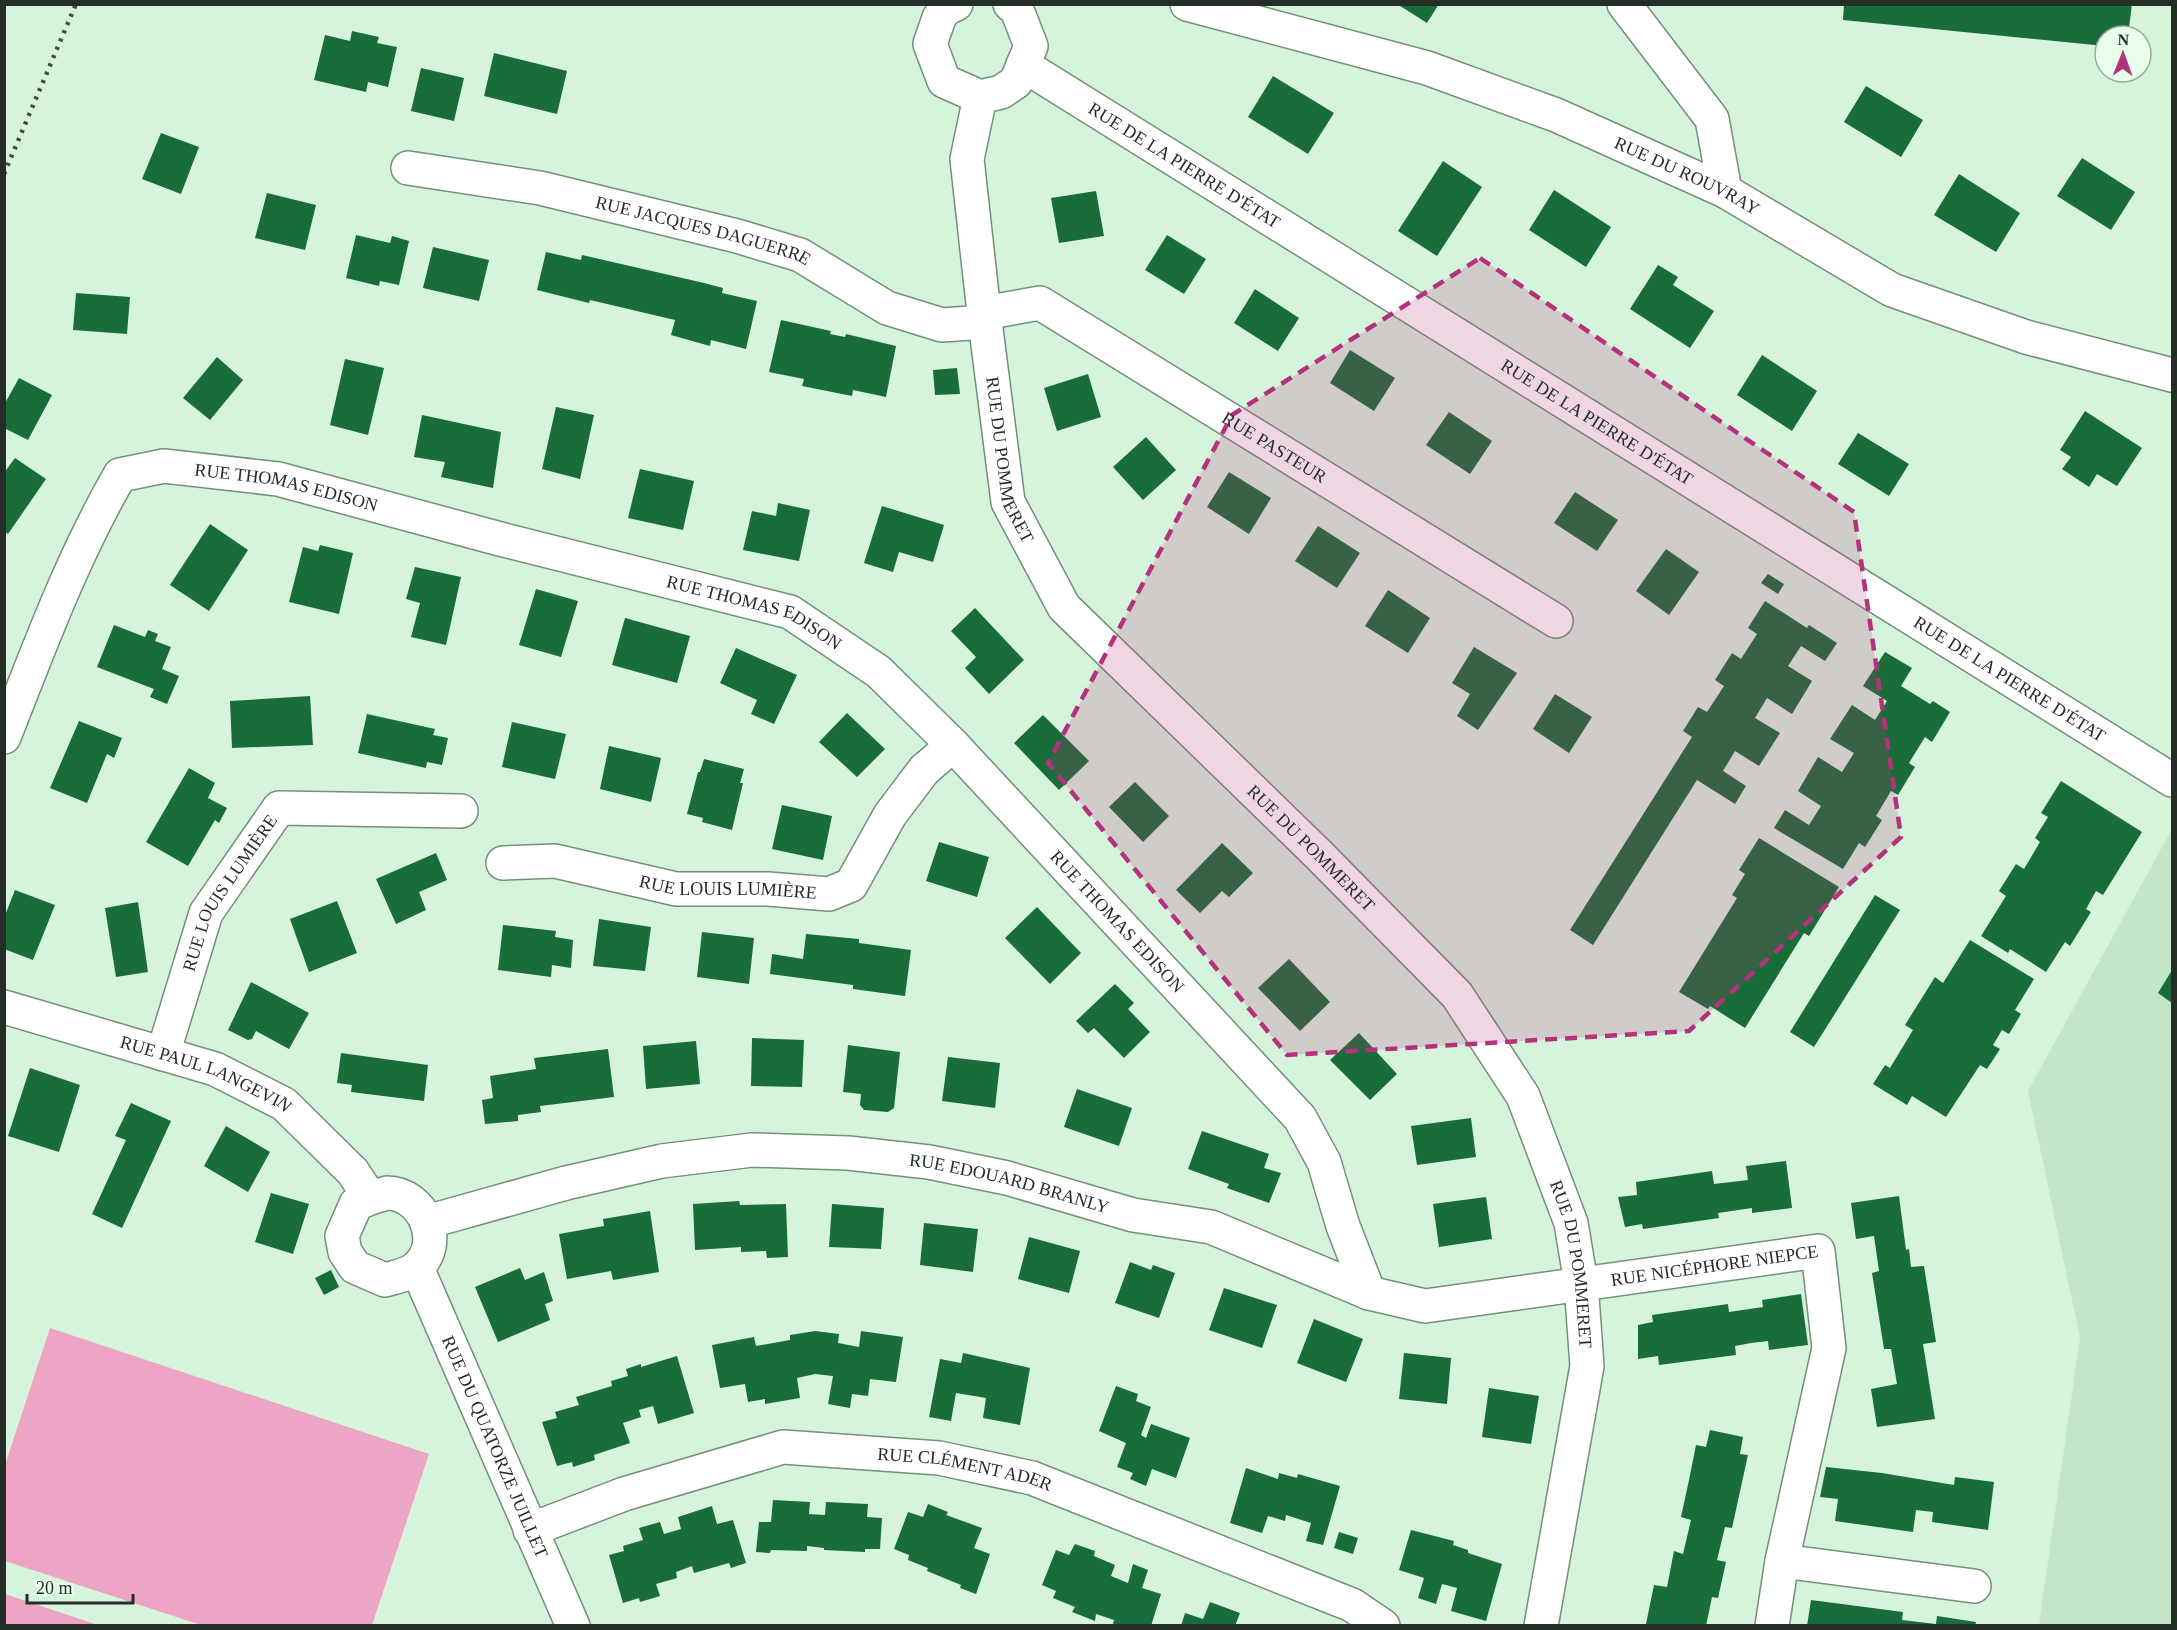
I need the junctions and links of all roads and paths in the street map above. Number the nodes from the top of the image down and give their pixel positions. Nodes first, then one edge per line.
1 (1187, 4) edge
2 (1624, 4) edge
3 (1018, 6) edge
4 (938, 9) edge
5 (1023, 65) junction
6 (980, 97) junction
7 (408, 168) dead end
8 (1725, 191) junction
9 (984, 318) junction
10 (2172, 375) edge
11 (1556, 621) dead end
12 (4, 737) edge
13 (953, 745) junction
14 (2172, 780) edge
15 (461, 811) dead end
16 (503, 863) dead end
17 (4, 1007) edge
18 (163, 1054) junction
19 (369, 1198) junction
20 (427, 1222) junction
21 (417, 1268) junction
22 (1581, 1283) junction
23 (1369, 1293) junction
24 (530, 1530) junction
25 (1782, 1561) junction
26 (1974, 1586) dead end
27 (573, 1626) edge
28 (1383, 1626) edge
29 (1541, 1626) edge
30 (1772, 1626) edge

1 - 8 street, RUE DU ROUVRAY
2 - 8 street
3 - 5 street
4 - 6 street
5 - 6 street
5 - 14 street, RUE DE LA PIERRE D'ÉTAT
6 - 9 street, RUE DU POMMERET
7 - 9 street, RUE JACQUES DAGUERRE
8 - 10 street, RUE DU ROUVRAY
9 - 11 street, RUE PASTEUR
9 - 22 street, RUE DU POMMERET
12 - 13 street, RUE THOMAS EDISON
13 - 16 street, RUE LOUIS LUMIÈRE
13 - 23 street, RUE THOMAS EDISON
15 - 18 street, RUE LOUIS LUMIÈRE
17 - 18 street, RUE PAUL LANGEVIN
18 - 19 street, RUE PAUL LANGEVIN
19 - 20 street
19 - 21 street
20 - 21 street
20 - 23 street, RUE EDOUARD BRANLY
21 - 24 street, RUE DU QUATORZE JUILLET
22 - 23 street, RUE EDOUARD BRANLY
22 - 25 street, RUE NICÉPHORE NIEPCE
22 - 29 street, RUE DU POMMERET
24 - 27 street, RUE DU QUATORZE JUILLET
24 - 28 street, RUE CLÉMENT ADER
25 - 26 street
25 - 30 street, RUE NICÉPHORE NIEPCE

